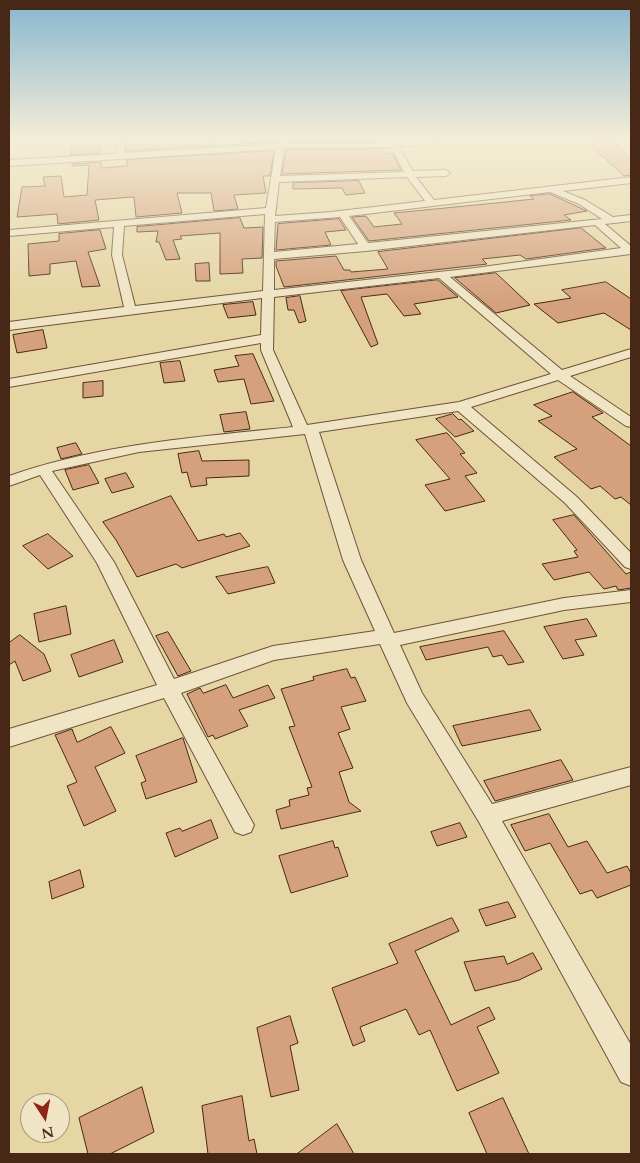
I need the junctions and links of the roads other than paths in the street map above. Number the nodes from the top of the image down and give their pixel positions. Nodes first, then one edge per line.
1 (273, 192) edge
2 (424, 192) edge
3 (522, 192) edge
4 (558, 192) edge
5 (431, 203) junction
6 (342, 213) junction
7 (270, 215) junction
8 (631, 218) edge
9 (611, 220) junction
10 (597, 222) junction
11 (119, 224) junction
12 (9, 233) edge
13 (366, 248) junction
14 (631, 250) edge
15 (268, 256) junction
16 (440, 274) junction
17 (270, 293) junction
18 (130, 308) junction
19 (9, 326) edge
20 (268, 338) junction
21 (631, 353) edge
22 (560, 375) junction
23 (9, 383) edge
24 (461, 406) junction
25 (631, 423) edge
26 (306, 429) junction
27 (43, 469) junction
28 (9, 481) edge
29 (631, 563) edge
30 (631, 596) edge
31 (387, 639) junction
32 (169, 689) junction
33 (9, 738) edge
34 (631, 776) edge
35 (487, 815) junction
36 (243, 825) dead end
37 (631, 1071) edge

1 - 7 street
2 - 5 street
3 - 5 street
4 - 9 street
5 - 6 street
6 - 7 street
6 - 13 street
7 - 11 street
7 - 15 street
8 - 9 street
9 - 10 street
10 - 13 street
10 - 14 street
11 - 12 street
11 - 18 street
13 - 15 street
14 - 16 street
15 - 17 street
16 - 17 street
16 - 22 street
17 - 18 street
17 - 20 street
18 - 19 street
20 - 23 street
20 - 26 street
21 - 22 street
22 - 24 street
22 - 25 street
24 - 26 street
24 - 29 street
26 - 27 street
26 - 31 street
27 - 28 street
27 - 32 street
30 - 31 street
31 - 32 street
31 - 35 street
32 - 33 street
32 - 36 street
34 - 35 street
35 - 37 street

